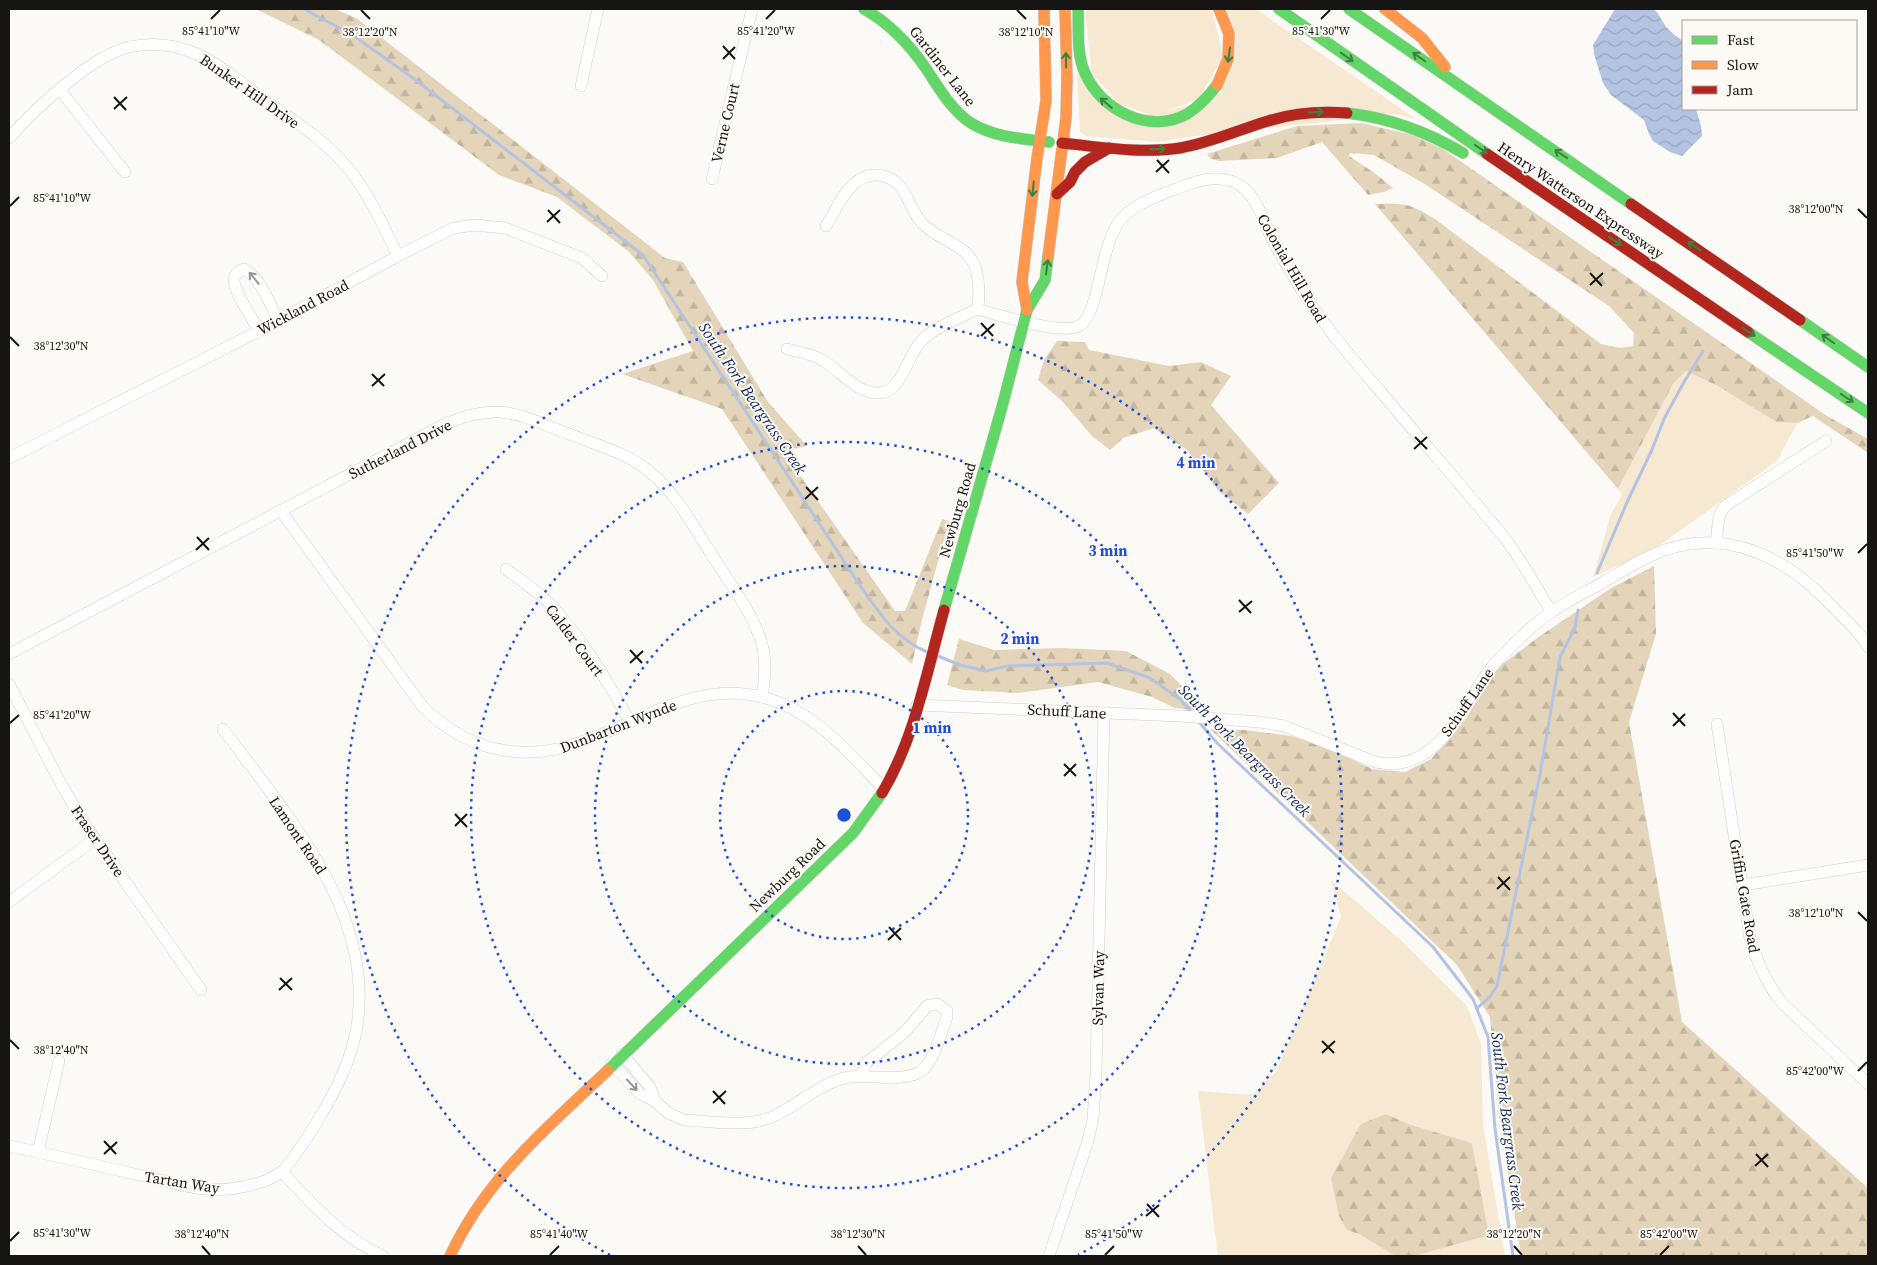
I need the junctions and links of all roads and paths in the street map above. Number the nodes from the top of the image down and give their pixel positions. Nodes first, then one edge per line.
1 (598, 9) edge
2 (752, 9) edge
3 (864, 9) edge
4 (1044, 9) edge
5 (1065, 9) edge
6 (1078, 9) edge
7 (1219, 9) edge
8 (1278, 9) edge
9 (1348, 9) edge
10 (1385, 9) edge
11 (1459, 85) junction
12 (581, 86) dead end
13 (60, 90) junction
14 (9, 138) edge
15 (1039, 141) junction
16 (1062, 143) junction
17 (1110, 148) junction
18 (1474, 160) dead end
19 (125, 172) dead end
20 (712, 179) dead end
21 (1057, 194) junction
22 (1543, 208) dead end
23 (1572, 213) junction
24 (826, 226) dead end
25 (398, 256) junction
26 (602, 276) dead end
27 (977, 310) junction
28 (1026, 316) junction
29 (278, 320) junction
30 (259, 331) junction
31 (787, 348) dead end
32 (1868, 367) edge
33 (1868, 413) edge
34 (1826, 441) dead end
35 (9, 458) edge
36 (281, 511) junction
37 (1716, 543) junction
38 (506, 569) dead end
39 (1552, 612) junction
40 (1868, 647) edge
41 (9, 654) edge
42 (9, 684) edge
43 (762, 697) junction
44 (918, 705) junction
45 (1104, 713) junction
46 (630, 722) junction
47 (1717, 724) dead end
48 (223, 728) dead end
49 (884, 789) junction
50 (95, 839) junction
51 (1868, 865) edge
52 (1742, 885) junction
53 (9, 902) edge
54 (201, 990) dead end
55 (622, 1054) junction
56 (59, 1061) dead end
57 (612, 1064) junction
58 (862, 1076) junction
59 (1868, 1084) edge
60 (655, 1101) junction
61 (9, 1146) edge
62 (38, 1152) junction
63 (282, 1172) junction
64 (383, 1256) edge
65 (450, 1256) edge
66 (1049, 1256) edge

1 - 12 street
2 - 20 street, Verne Court
3 - 15 main road, Gardiner Lane
4 - 15 main road, Newburg Road
16 -> 5 main road, Newburg Road
7 -> 6 main road
8 -> 23 main road, Henry Watterson Expressway
11 -> 9 main road, Henry Watterson Expressway
10 - 11 main road
32 -> 11 main road, Henry Watterson Expressway
13 - 14 street, Bunker Hill Drive
13 - 19 street
13 - 25 street, Bunker Hill Drive
15 - 16 main road, Gardiner Lane
15 -> 28 main road, Newburg Road
16 - 17 main road, Gardiner Lane
16 - 21 main road, Newburg Road
17 -> 18 main road, Gardiner Lane
17 - 21 main road
28 -> 21 main road, Newburg Road
22 - 23 main road
23 -> 33 main road, Henry Watterson Expressway
24 - 27 street
25 - 26 street, Wickland Road
25 - 29 street, Wickland Road
27 - 28 street, Colonial Hill Road
27 - 31 street
28 - 39 street, Colonial Hill Road
28 - 44 main road, Newburg Road
29 - 30 street, Wickland Road
29 -> 30 street
30 - 35 street, Wickland Road
34 - 37 street
36 - 41 street, Sutherland Drive
36 - 43 street, Sutherland Drive
36 - 46 street, Dunbarton Wynde
37 - 39 street, Schuff Lane
37 - 40 street, Schuff Lane
38 - 46 street, Calder Court
39 - 45 street, Schuff Lane
42 - 50 street, Fraser Drive
43 - 46 street, Dunbarton Wynde
43 - 49 street, Dunbarton Wynde
44 - 45 street, Schuff Lane
44 - 49 main road, Newburg Road
45 - 66 street, Sylvan Way
47 - 52 street, Griffin Gate Road
48 - 63 street, Lamont Road
49 - 55 main road, Newburg Road
50 - 53 street
50 - 54 street, Fraser Drive
51 - 52 street
52 - 59 street, Griffin Gate Road
55 - 57 main road, Newburg Road
55 - 60 street
56 - 62 street
57 -> 60 street
57 - 65 main road, Newburg Road
58 - 58 street
58 - 60 street
61 - 62 street, Tartan Way
62 - 63 street, Tartan Way
63 - 64 street

